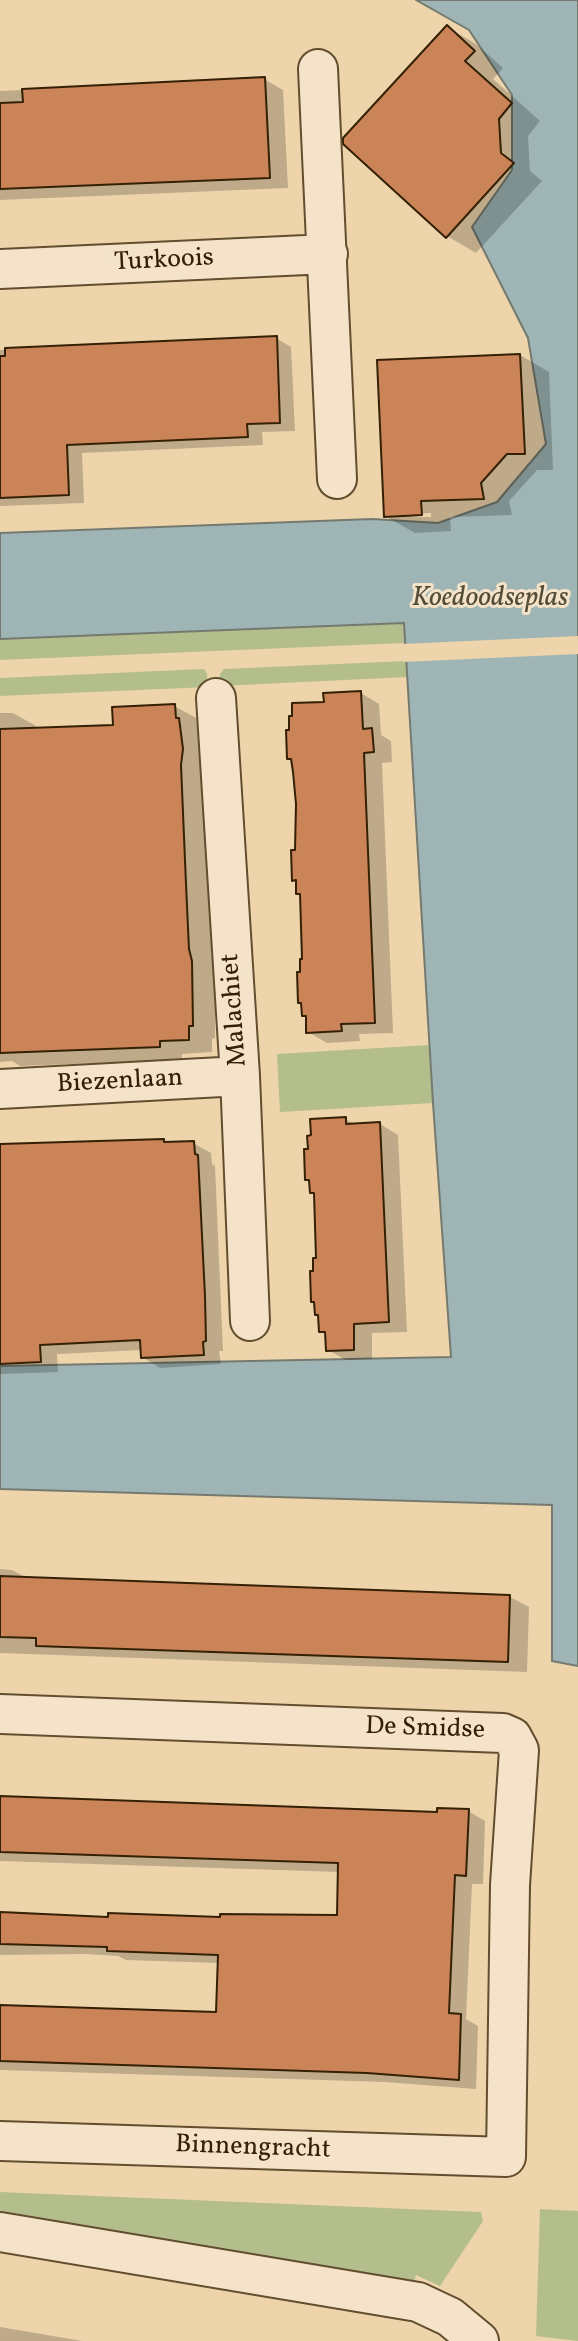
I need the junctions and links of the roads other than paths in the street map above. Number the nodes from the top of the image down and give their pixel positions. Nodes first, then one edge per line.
1 (318, 69) dead end
2 (328, 254) junction
3 (0, 269) edge
4 (337, 479) dead end
5 (215, 698) dead end
6 (240, 1076) junction
7 (0, 1090) edge
8 (250, 1321) dead end
9 (0, 1714) edge
10 (0, 2141) edge
11 (506, 2157) joint
12 (0, 2232) edge
13 (479, 2341) edge

1 - 2 street
2 - 3 street, Turkoois
2 - 4 street
5 - 6 street, Malachiet
6 - 7 street, Biezenlaan
6 - 8 street, Malachiet
9 - 11 street, De Smidse
10 - 11 street, Binnengracht
12 - 13 street

